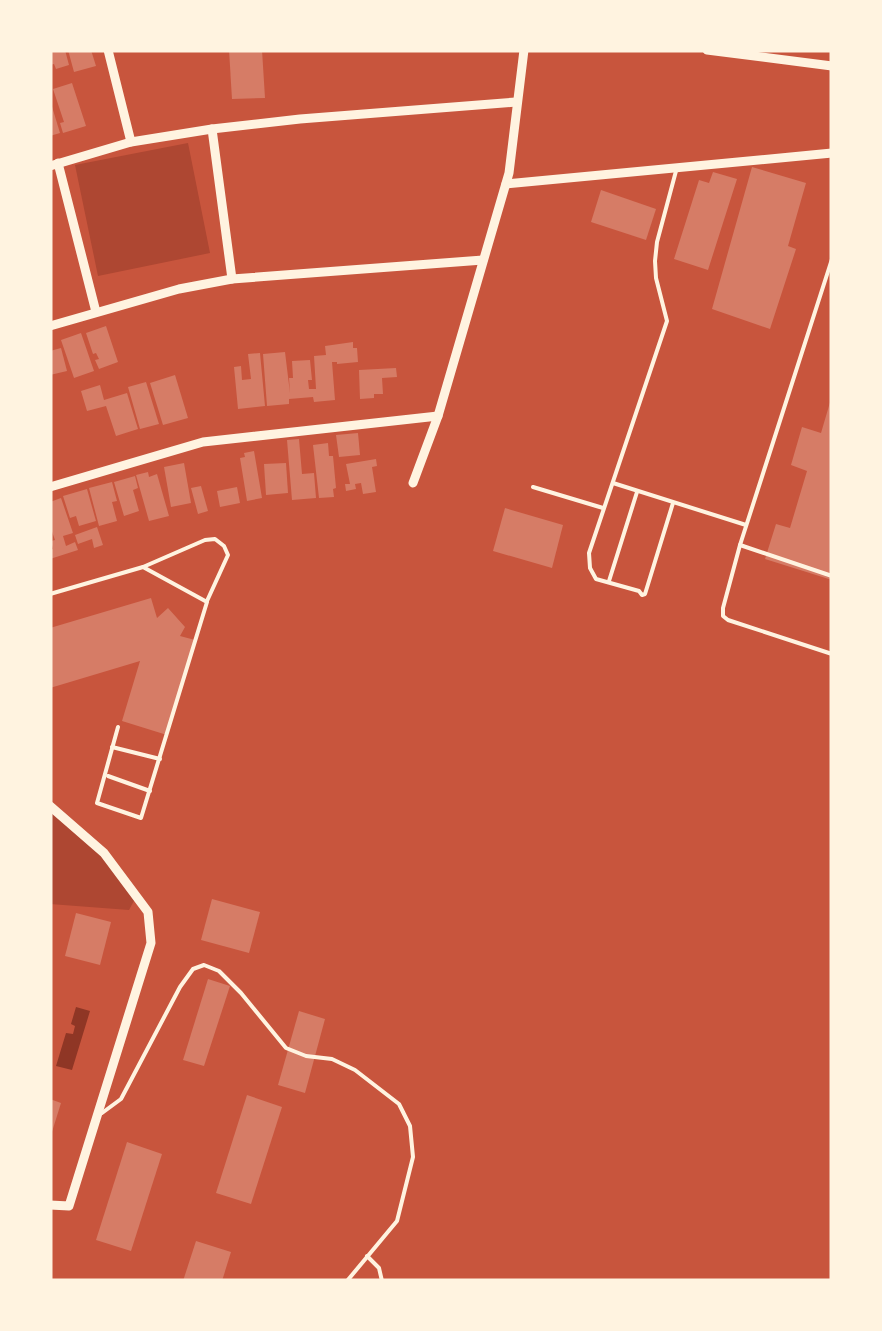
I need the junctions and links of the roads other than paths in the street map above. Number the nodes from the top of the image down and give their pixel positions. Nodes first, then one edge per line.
1 (108, 50) edge
2 (524, 50) edge
3 (707, 50) edge
4 (832, 66) edge
5 (516, 102) junction
6 (212, 130) junction
7 (131, 142) junction
8 (832, 153) edge
9 (54, 164) edge
10 (677, 168) junction
11 (506, 184) junction
12 (832, 258) edge
13 (484, 260) junction
14 (232, 279) junction
15 (96, 312) junction
16 (50, 326) edge
17 (438, 416) junction
18 (414, 483) dead end
19 (612, 483) junction
20 (50, 487) edge
21 (533, 487) dead end
22 (638, 492) junction
23 (673, 502) junction
24 (603, 508) junction
25 (746, 526) junction
26 (740, 545) junction
27 (143, 567) junction
28 (832, 576) edge
29 (609, 581) junction
30 (50, 594) edge
31 (206, 602) junction
32 (832, 654) edge
33 (118, 727) dead end
34 (112, 747) junction
35 (160, 759) junction
36 (106, 776) junction
37 (150, 791) junction
38 (50, 806) edge
39 (97, 1117) junction
40 (50, 1205) edge
41 (368, 1256) junction
42 (347, 1281) edge
43 (382, 1281) edge

1 - 7 street
2 - 5 street
3 - 4 street
5 - 6 street
5 - 11 street
6 - 7 street
6 - 14 street
7 - 9 street
8 - 10 street
9 - 15 street
10 - 11 street
10 - 19 lane
11 - 13 street
12 - 25 lane
13 - 14 street
13 - 17 street
14 - 15 street
15 - 16 street
17 - 18 street
17 - 20 street
19 - 22 lane
19 - 24 lane
21 - 24 lane
22 - 23 lane
22 - 29 lane
23 - 25 lane
23 - 29 lane
24 - 29 lane
25 - 26 lane
26 - 28 lane
26 - 32 lane
27 - 30 lane
27 - 31 lane
27 - 31 lane
31 - 35 lane
33 - 34 lane
34 - 35 lane
34 - 36 lane
35 - 37 lane
36 - 37 lane
36 - 37 lane
38 - 39 street
39 - 40 street
39 - 41 lane
41 - 42 lane
41 - 43 lane

